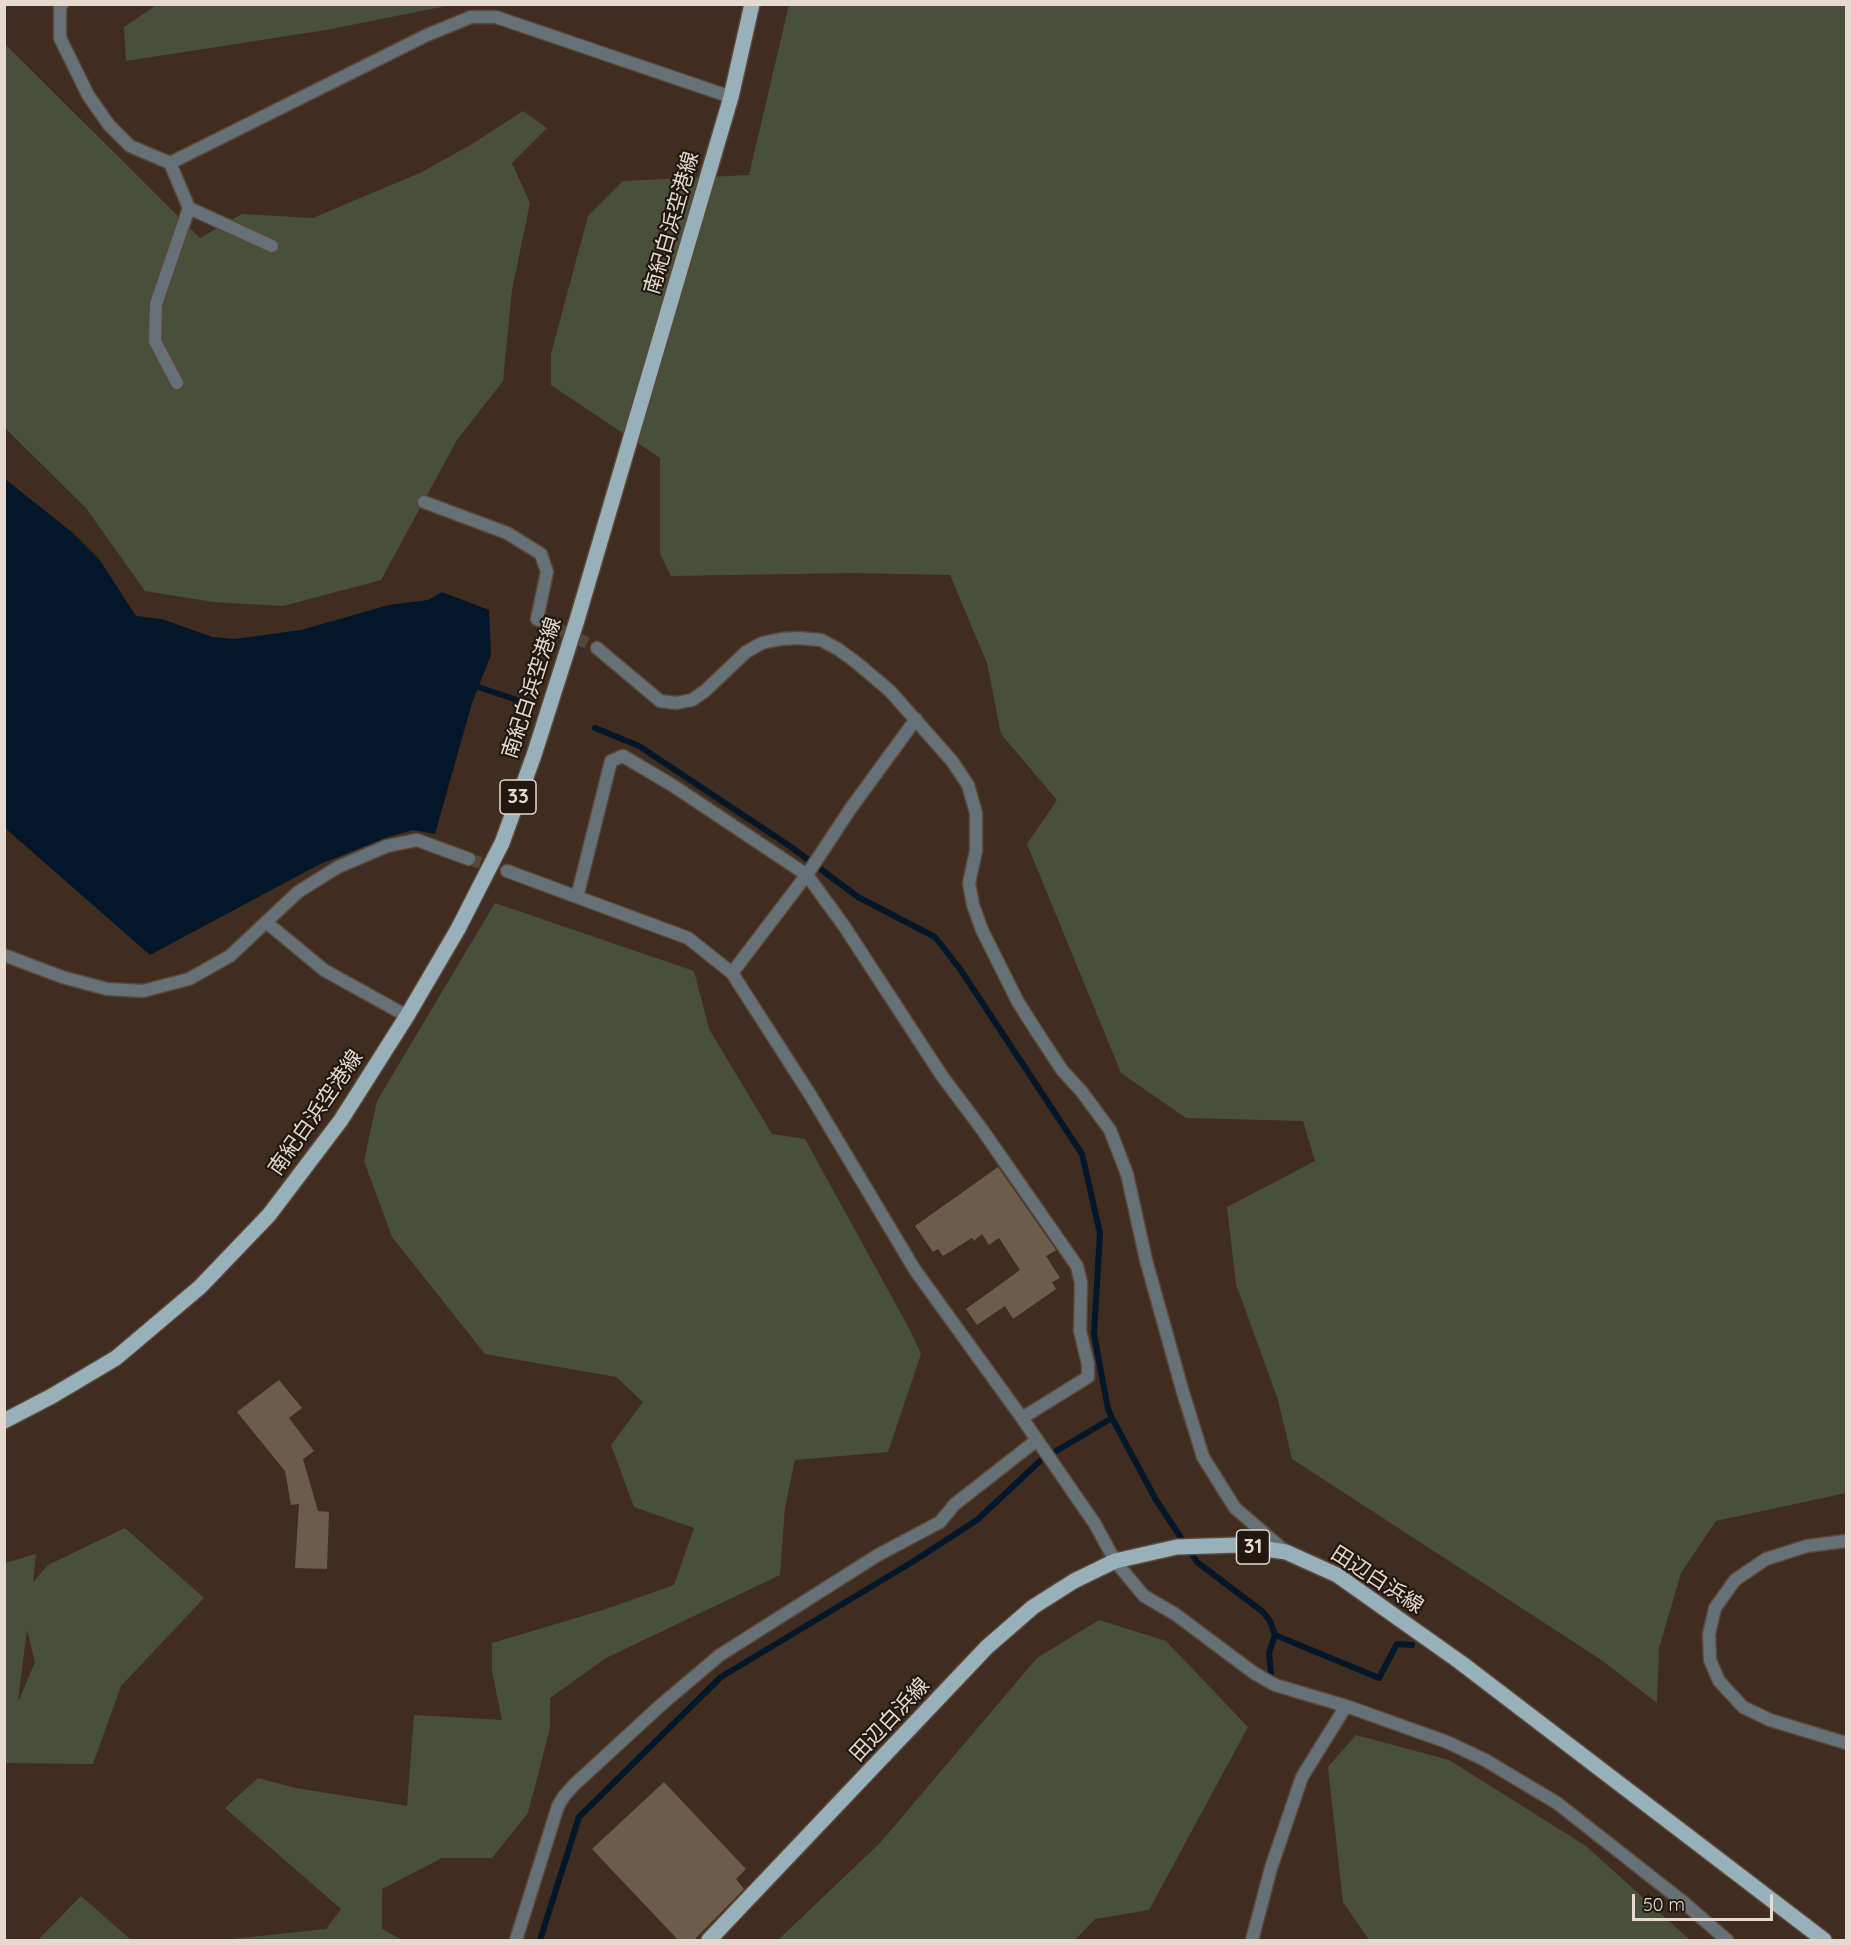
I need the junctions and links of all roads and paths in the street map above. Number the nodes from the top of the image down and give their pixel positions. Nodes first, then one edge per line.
1 (62, 4) edge
2 (752, 4) edge
3 (731, 97) junction
4 (170, 163) junction
5 (189, 208) junction
6 (272, 246) dead end
7 (177, 383) dead end
8 (424, 502) dead end
9 (544, 622) dead end
10 (597, 648) tunnel mouth
11 (916, 719) junction
12 (470, 858) tunnel mouth
13 (507, 871) tunnel mouth
14 (807, 874) junction
15 (577, 897) junction
16 (266, 922) junction
17 (4, 955) edge
18 (732, 973) junction
19 (407, 1016) junction
20 (1022, 1418) junction
21 (4, 1421) edge
22 (1039, 1443) junction
23 (1846, 1540) edge
24 (1286, 1552) junction
25 (1115, 1561) junction
26 (1346, 1706) junction
27 (1846, 1743) edge
28 (516, 1941) edge
29 (709, 1941) edge
30 (1252, 1941) edge
31 (1727, 1941) edge
32 (1824, 1941) edge

1 - 4 street
2 - 3 main road, 南紀白浜空港線 / 33
3 - 4 street
3 - 19 main road, 南紀白浜空港線 / 33
4 - 5 street
5 - 6 street
5 - 7 street
8 - 9 street
10 - 11 street
11 - 14 street
11 - 24 street
12 - 16 street
13 - 15 street
14 - 15 street
14 - 18 street
14 - 20 street
15 - 18 street
16 - 17 street
16 - 19 street
18 - 20 street
19 - 21 main road, 南紀白浜空港線 / 33
20 - 22 street
22 - 25 street
22 - 28 street
23 - 27 street
24 - 25 main road, 田辺白浜線 / 31
24 - 32 main road, 田辺白浜線 / 31
25 - 26 street
25 - 29 main road, 田辺白浜線 / 31
26 - 30 street
26 - 31 street

